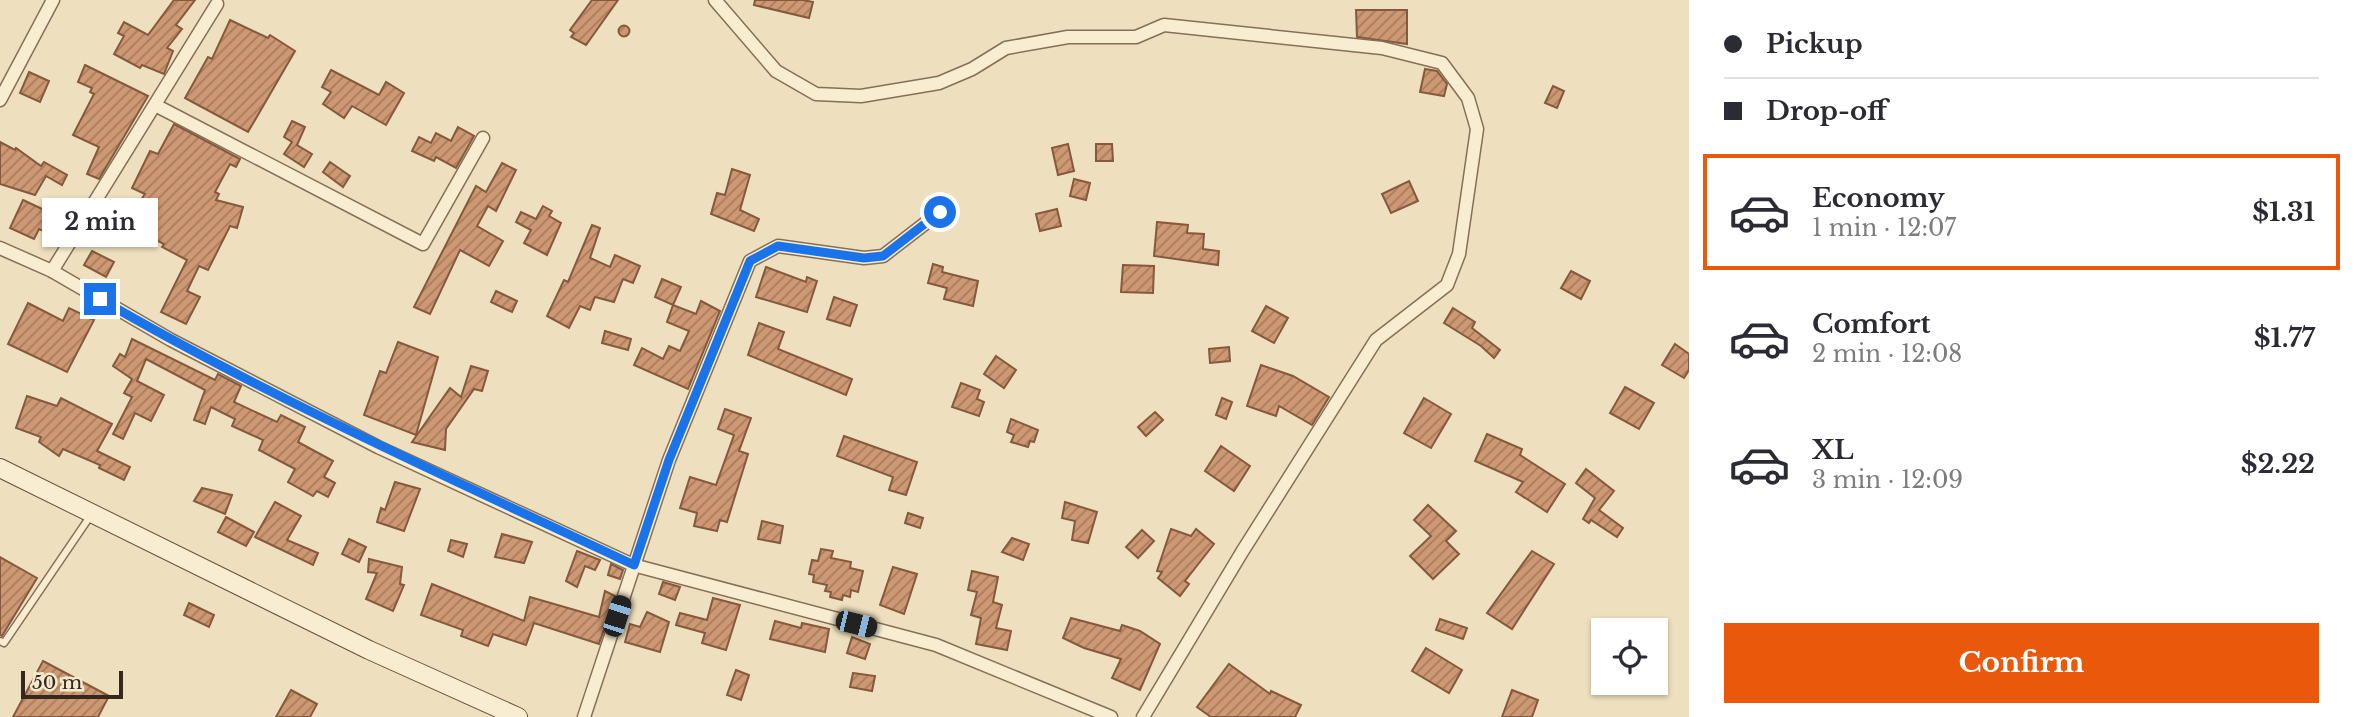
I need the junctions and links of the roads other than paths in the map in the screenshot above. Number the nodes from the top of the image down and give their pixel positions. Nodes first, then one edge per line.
1 (53, 0) edge
2 (715, 0) edge
3 (217, 4) dead end
4 (1, 96) edge
5 (155, 105) junction
6 (483, 138) dead end
7 (940, 212) dead end
8 (0, 248) edge
9 (52, 271) junction
10 (0, 468) edge
11 (92, 514) junction
12 (634, 565) junction
13 (0, 641) edge
14 (518, 717) edge
15 (584, 717) edge
16 (1111, 717) edge
17 (1143, 717) edge

1 - 4 street
2 - 17 street
3 - 5 street
5 - 6 street
5 - 9 street
7 - 12 street
8 - 9 street
9 - 12 street
10 - 11 main road
11 - 13 lane
11 - 14 main road
12 - 15 street
12 - 16 street

